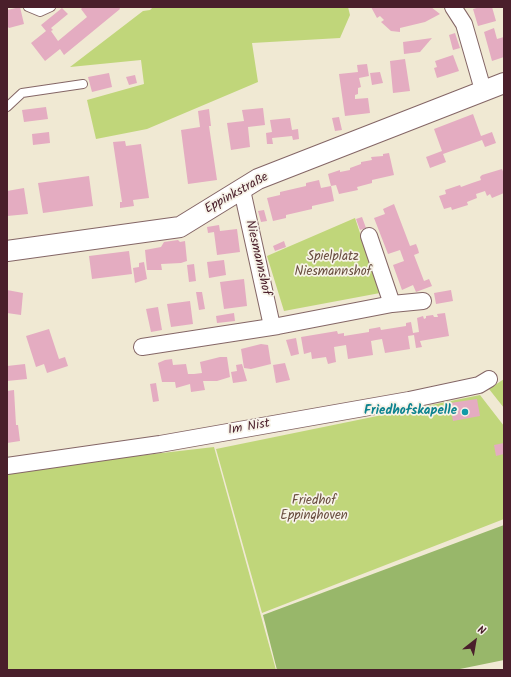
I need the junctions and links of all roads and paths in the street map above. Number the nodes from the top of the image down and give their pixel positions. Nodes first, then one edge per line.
1 (28, 7) edge
2 (51, 7) edge
3 (453, 7) edge
4 (504, 83) edge
5 (83, 84) dead end
6 (483, 90) junction
7 (7, 107) edge
8 (242, 190) junction
9 (369, 236) dead end
10 (7, 251) edge
11 (423, 301) dead end
12 (392, 304) junction
13 (272, 326) junction
14 (142, 347) dead end
15 (489, 379) dead end
16 (7, 466) edge

1 - 2 lane
3 - 6 street
4 - 6 street, Eppinkstraße
5 - 7 lane
6 - 8 street, Eppinkstraße
8 - 10 street, Eppinkstraße
8 - 13 street, Niesmannshof
9 - 12 street
11 - 12 street
12 - 13 street
13 - 14 street
15 - 16 street, Im Nist

